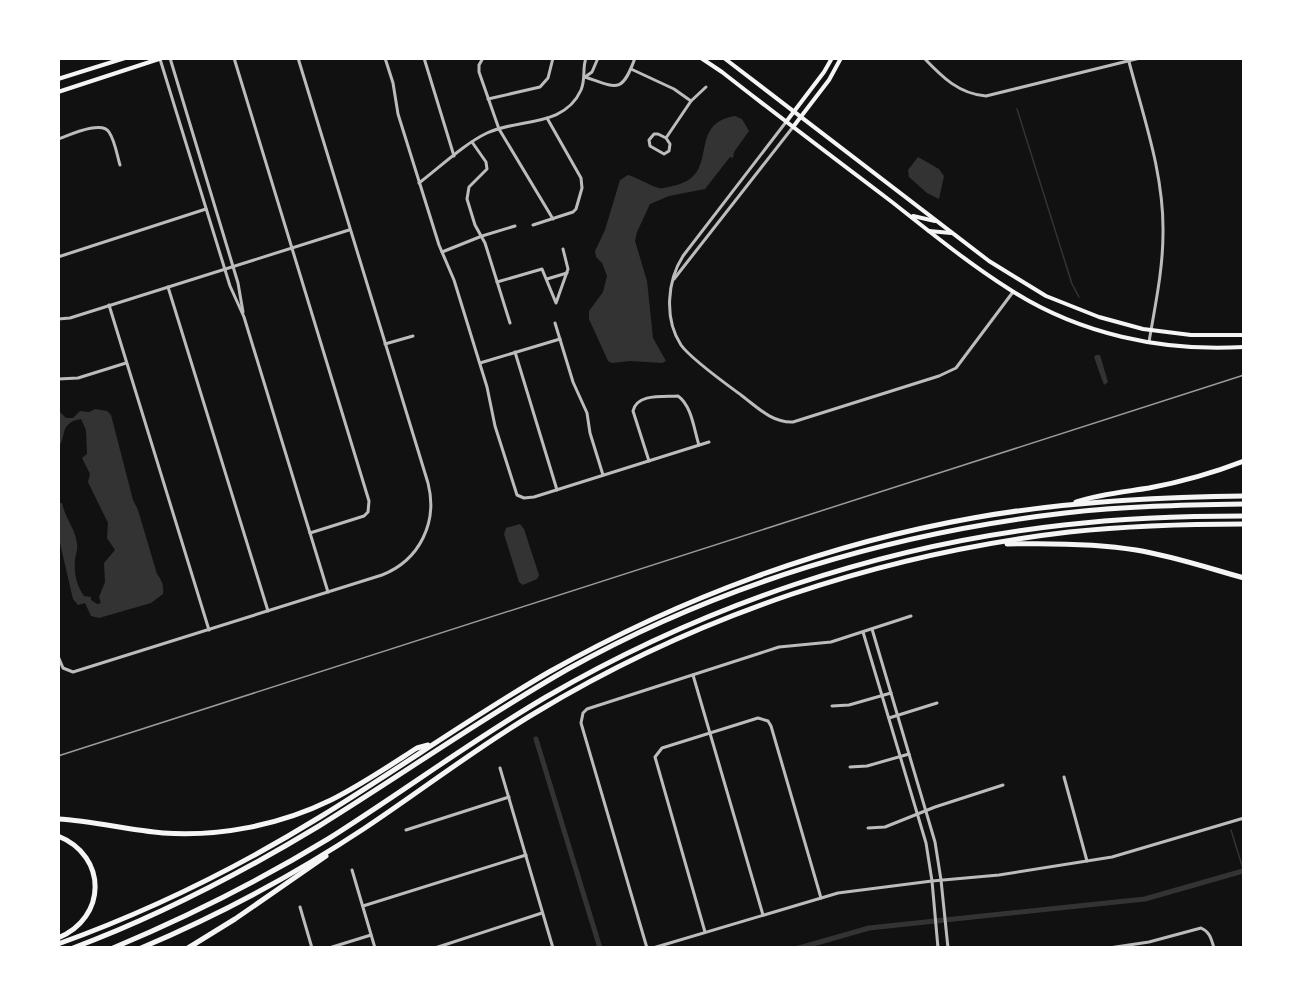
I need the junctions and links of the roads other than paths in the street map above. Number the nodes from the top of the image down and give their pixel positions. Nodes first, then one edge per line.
1 (125, 58) edge
2 (170, 58) edge
3 (234, 58) edge
4 (298, 58) edge
5 (385, 58) edge
6 (424, 58) edge
7 (483, 58) edge
8 (554, 58) edge
9 (586, 58) edge
10 (598, 58) edge
11 (635, 58) edge
12 (701, 58) edge
13 (724, 58) edge
14 (832, 58) edge
15 (841, 58) edge
16 (924, 58) edge
17 (1140, 58) edge
18 (160, 59) edge
19 (1128, 60) edge
20 (631, 69) junction
21 (585, 77) junction
22 (58, 79) edge
23 (706, 87) dead end
24 (58, 92) edge
25 (488, 99) junction
26 (692, 101) junction
27 (794, 111) junction
28 (801, 117) junction
29 (547, 118) junction
30 (786, 122) junction
31 (793, 127) junction
32 (499, 129) junction
33 (666, 138) junction
34 (58, 139) edge
35 (472, 142) junction
36 (454, 156) junction
37 (120, 165) dead end
38 (419, 183) junction
39 (206, 210) junction
40 (909, 216) junction
41 (553, 219) junction
42 (938, 222) junction
43 (533, 225) dead end
44 (515, 226) dead end
45 (350, 230) junction
46 (929, 231) junction
47 (952, 233) junction
48 (482, 236) junction
49 (291, 248) junction
50 (563, 249) dead end
51 (441, 252) junction
52 (58, 257) edge
53 (233, 267) junction
54 (225, 269) junction
55 (567, 273) junction
56 (547, 279) junction
57 (673, 281) junction
58 (497, 282) junction
59 (168, 287) junction
60 (1013, 292) junction
61 (110, 305) junction
62 (244, 317) junction
63 (58, 319) edge
64 (510, 322) dead end
65 (555, 323) dead end
66 (1151, 330) junction
67 (1244, 334) edge
68 (413, 336) dead end
69 (560, 339) junction
70 (1149, 342) junction
71 (385, 344) junction
72 (1244, 347) edge
73 (515, 352) junction
74 (127, 363) junction
75 (480, 363) junction
76 (58, 379) edge
77 (710, 442) dead end
78 (699, 445) junction
79 (649, 461) junction
80 (1244, 461) edge
81 (603, 475) junction
82 (557, 490) junction
83 (1244, 496) edge
84 (1244, 504) edge
85 (1063, 507) junction
86 (1244, 516) edge
87 (1244, 524) edge
88 (310, 533) junction
89 (991, 544) junction
90 (1244, 578) edge
91 (328, 592) junction
92 (268, 611) junction
93 (911, 616) dead end
94 (872, 629) junction
95 (209, 630) junction
96 (863, 632) junction
97 (58, 656) edge
98 (693, 675) junction
99 (891, 693) junction
100 (882, 695) junction
101 (937, 704) dead end
102 (832, 706) dead end
103 (898, 715) junction
104 (889, 718) junction
105 (710, 733) junction
106 (432, 744) junction
107 (909, 753) junction
108 (900, 756) junction
109 (850, 767) dead end
110 (500, 768) dead end
111 (1064, 777) dead end
112 (1003, 785) dead end
113 (509, 797) junction
114 (926, 810) junction
115 (917, 814) junction
116 (1244, 818) edge
117 (58, 819) edge
118 (868, 828) dead end
119 (406, 830) dead end
120 (58, 836) edge
121 (349, 838) junction
122 (526, 855) junction
123 (1087, 861) junction
124 (352, 870) dead end
125 (941, 880) junction
126 (932, 881) junction
127 (822, 898) junction
128 (363, 906) junction
129 (300, 907) dead end
130 (543, 913) junction
131 (764, 915) junction
132 (705, 932) junction
133 (372, 935) junction
134 (58, 938) edge
135 (59, 946) edge
136 (73, 948) edge
137 (113, 948) edge
138 (141, 948) edge
139 (188, 948) edge
140 (312, 948) edge
141 (329, 948) edge
142 (375, 948) edge
143 (435, 948) edge
144 (553, 948) edge
145 (647, 948) edge
146 (653, 948) edge
147 (938, 948) edge
148 (948, 948) edge
149 (1109, 948) edge
150 (1214, 948) edge

1 - 22 main road
2 - 53 street
3 - 49 street
4 - 45 street
5 - 38 street
6 - 36 street
7 - 25 street
8 - 25 street
9 - 21 street
10 - 21 street
11 - 20 street
12 - 30 main road
13 - 27 main road
14 - 27 main road
15 - 28 main road
16 - 19 street
17 - 19 street
18 - 24 main road
18 - 39 street
19 - 66 street
20 - 21 street
20 - 26 street
21 - 29 street
23 - 26 street
25 - 32 street
26 - 33 street
27 - 28 main road
27 - 30 main road
28 - 31 main road
28 - 42 main road
29 - 32 street
29 - 41 street
30 - 31 main road
30 - 57 street
31 - 40 main road
31 - 57 street
32 - 35 street
32 - 41 street
33 - 33 street
34 - 37 street
35 - 36 street
35 - 48 street
36 - 38 street
38 - 51 street
39 - 52 street
39 - 54 street
40 - 42 main road
40 - 46 main road
41 - 43 street
42 - 47 main road
44 - 48 street
45 - 49 street
45 - 71 street
46 - 47 main road
46 - 60 main road
47 - 66 main road
48 - 51 street
48 - 58 street
49 - 53 street
49 - 88 street
50 - 55 street
51 - 75 street
53 - 54 street
53 - 62 street
54 - 59 street
54 - 62 street
55 - 56 street
55 - 56 street
56 - 58 street
57 - 60 street
58 - 64 street
59 - 61 street
59 - 92 street
60 - 70 main road
61 - 63 street
61 - 74 street
62 - 88 street
65 - 69 street
66 - 67 main road
66 - 70 street
68 - 71 street
69 - 73 street
69 - 81 street
70 - 72 main road
71 - 91 street
73 - 75 street
73 - 82 street
74 - 76 street
74 - 95 street
75 - 82 street
77 - 78 street
78 - 79 street
78 - 79 street
79 - 81 street
80 - 85 highway
81 - 82 street
83 - 85 highway
84 - 136 highway
85 - 106 highway
86 - 137 highway
87 - 89 highway
88 - 91 street
89 - 90 highway
89 - 121 highway
91 - 92 street
92 - 95 street
93 - 94 street
94 - 96 street
94 - 99 street
95 - 97 street
96 - 98 street
96 - 100 street
98 - 105 street
98 - 145 street
99 - 100 street
99 - 103 street
100 - 102 street
100 - 104 street
101 - 103 street
103 - 104 street
103 - 107 street
104 - 108 street
105 - 127 street
105 - 131 street
105 - 132 street
106 - 117 highway
106 - 135 highway
107 - 108 street
107 - 114 street
108 - 109 street
108 - 115 street
110 - 113 street
111 - 123 street
112 - 114 street
113 - 119 street
113 - 122 street
114 - 115 street
114 - 125 street
115 - 118 street
115 - 126 street
116 - 123 street
120 - 134 highway
121 - 138 highway
121 - 139 highway
122 - 128 street
122 - 130 street
123 - 125 street
124 - 128 street
125 - 126 street
125 - 148 street
126 - 127 street
126 - 147 street
127 - 131 street
128 - 133 street
129 - 140 street
130 - 143 street
130 - 144 street
131 - 132 street
132 - 146 street
133 - 141 street
133 - 142 street
149 - 150 street

